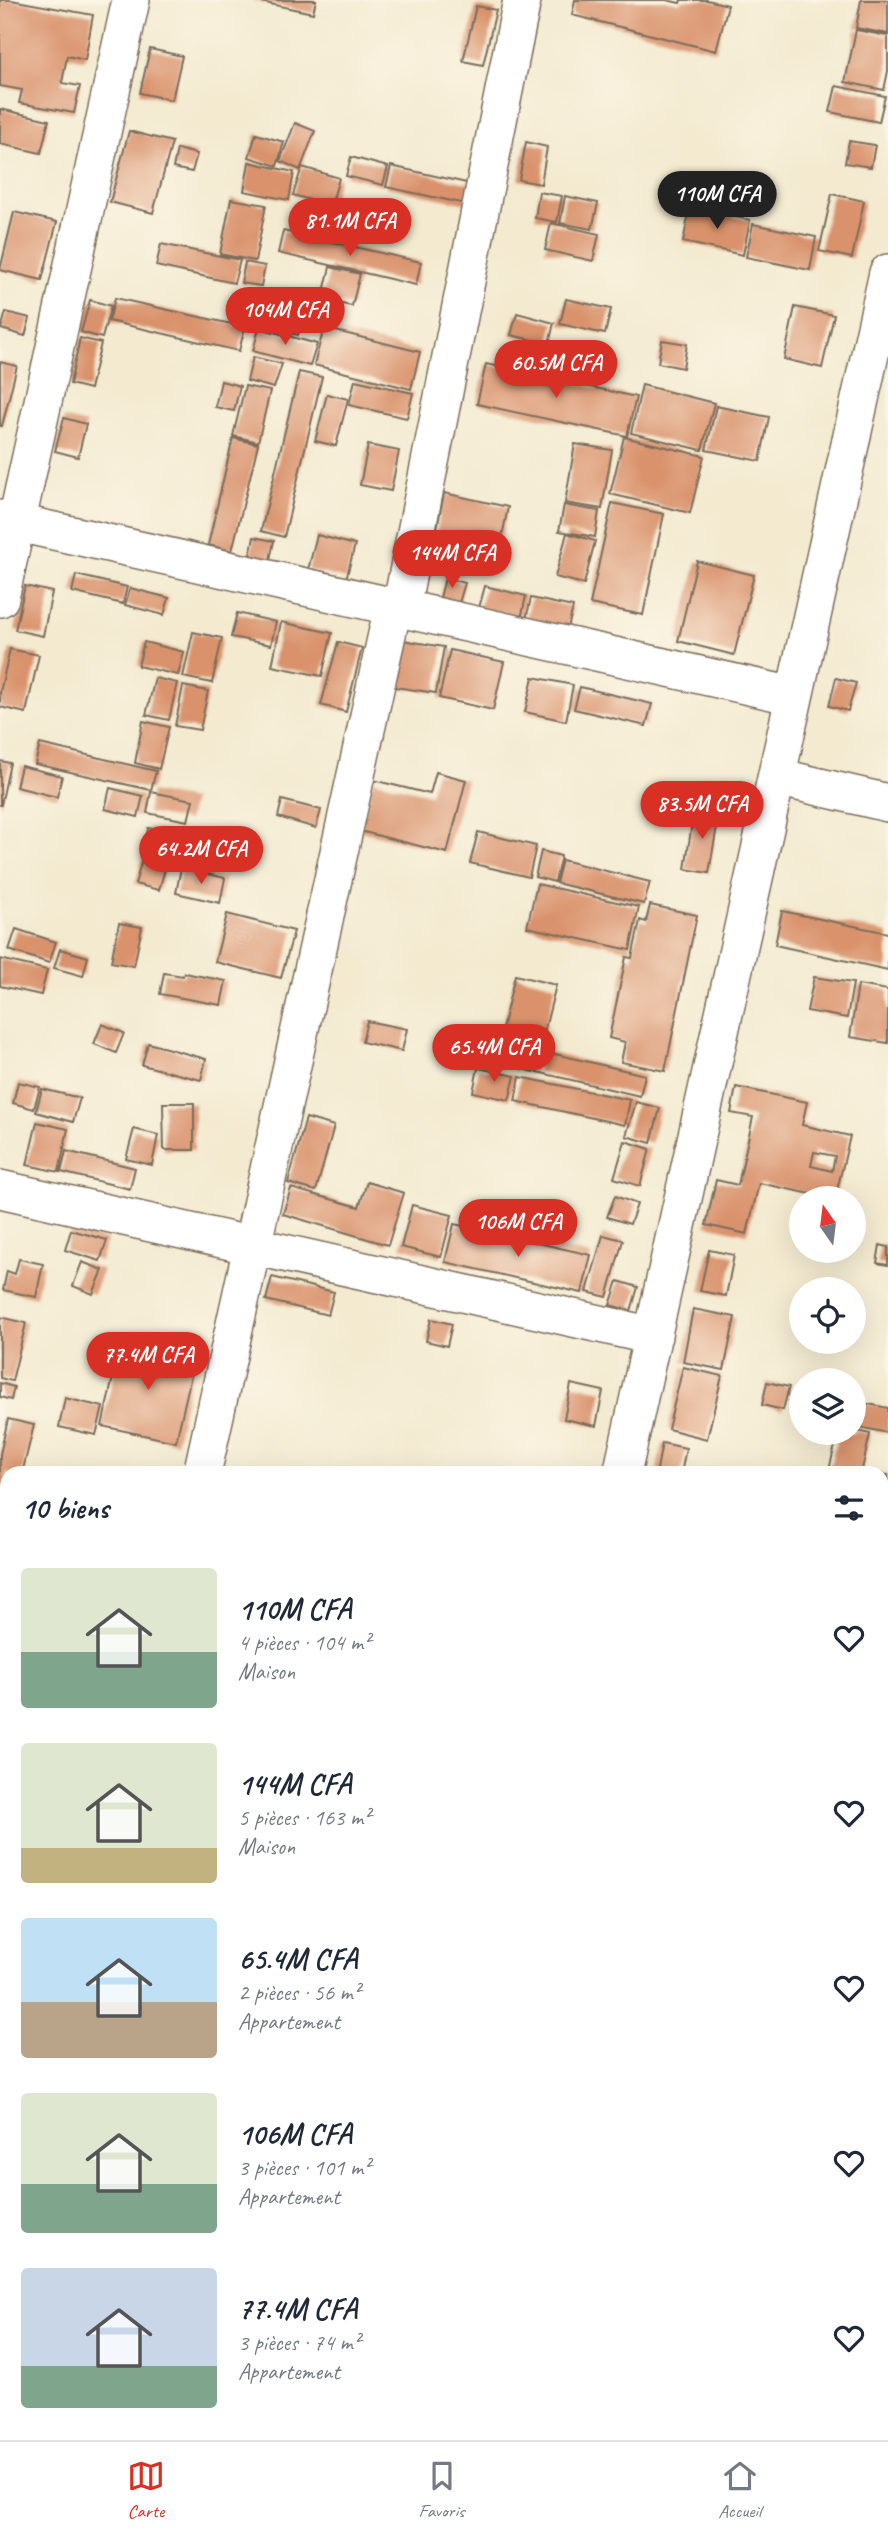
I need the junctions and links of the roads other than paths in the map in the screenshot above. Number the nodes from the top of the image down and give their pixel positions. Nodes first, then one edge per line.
1 (131, 0) edge
2 (523, 0) edge
3 (888, 273) edge
4 (878, 361) edge
5 (8, 521) edge
6 (0, 598) edge
7 (397, 607) junction
8 (794, 696) junction
9 (777, 777) junction
10 (888, 803) edge
11 (0, 1189) edge
12 (252, 1246) junction
13 (653, 1336) junction
14 (204, 1466) edge
15 (624, 1466) edge

1 - 5 street
2 - 7 street
3 - 4 street
4 - 8 street
5 - 6 street
5 - 7 street
7 - 8 street
7 - 12 street
8 - 9 street
9 - 10 street
9 - 13 street
11 - 12 street
12 - 13 street
12 - 14 street
13 - 15 street

